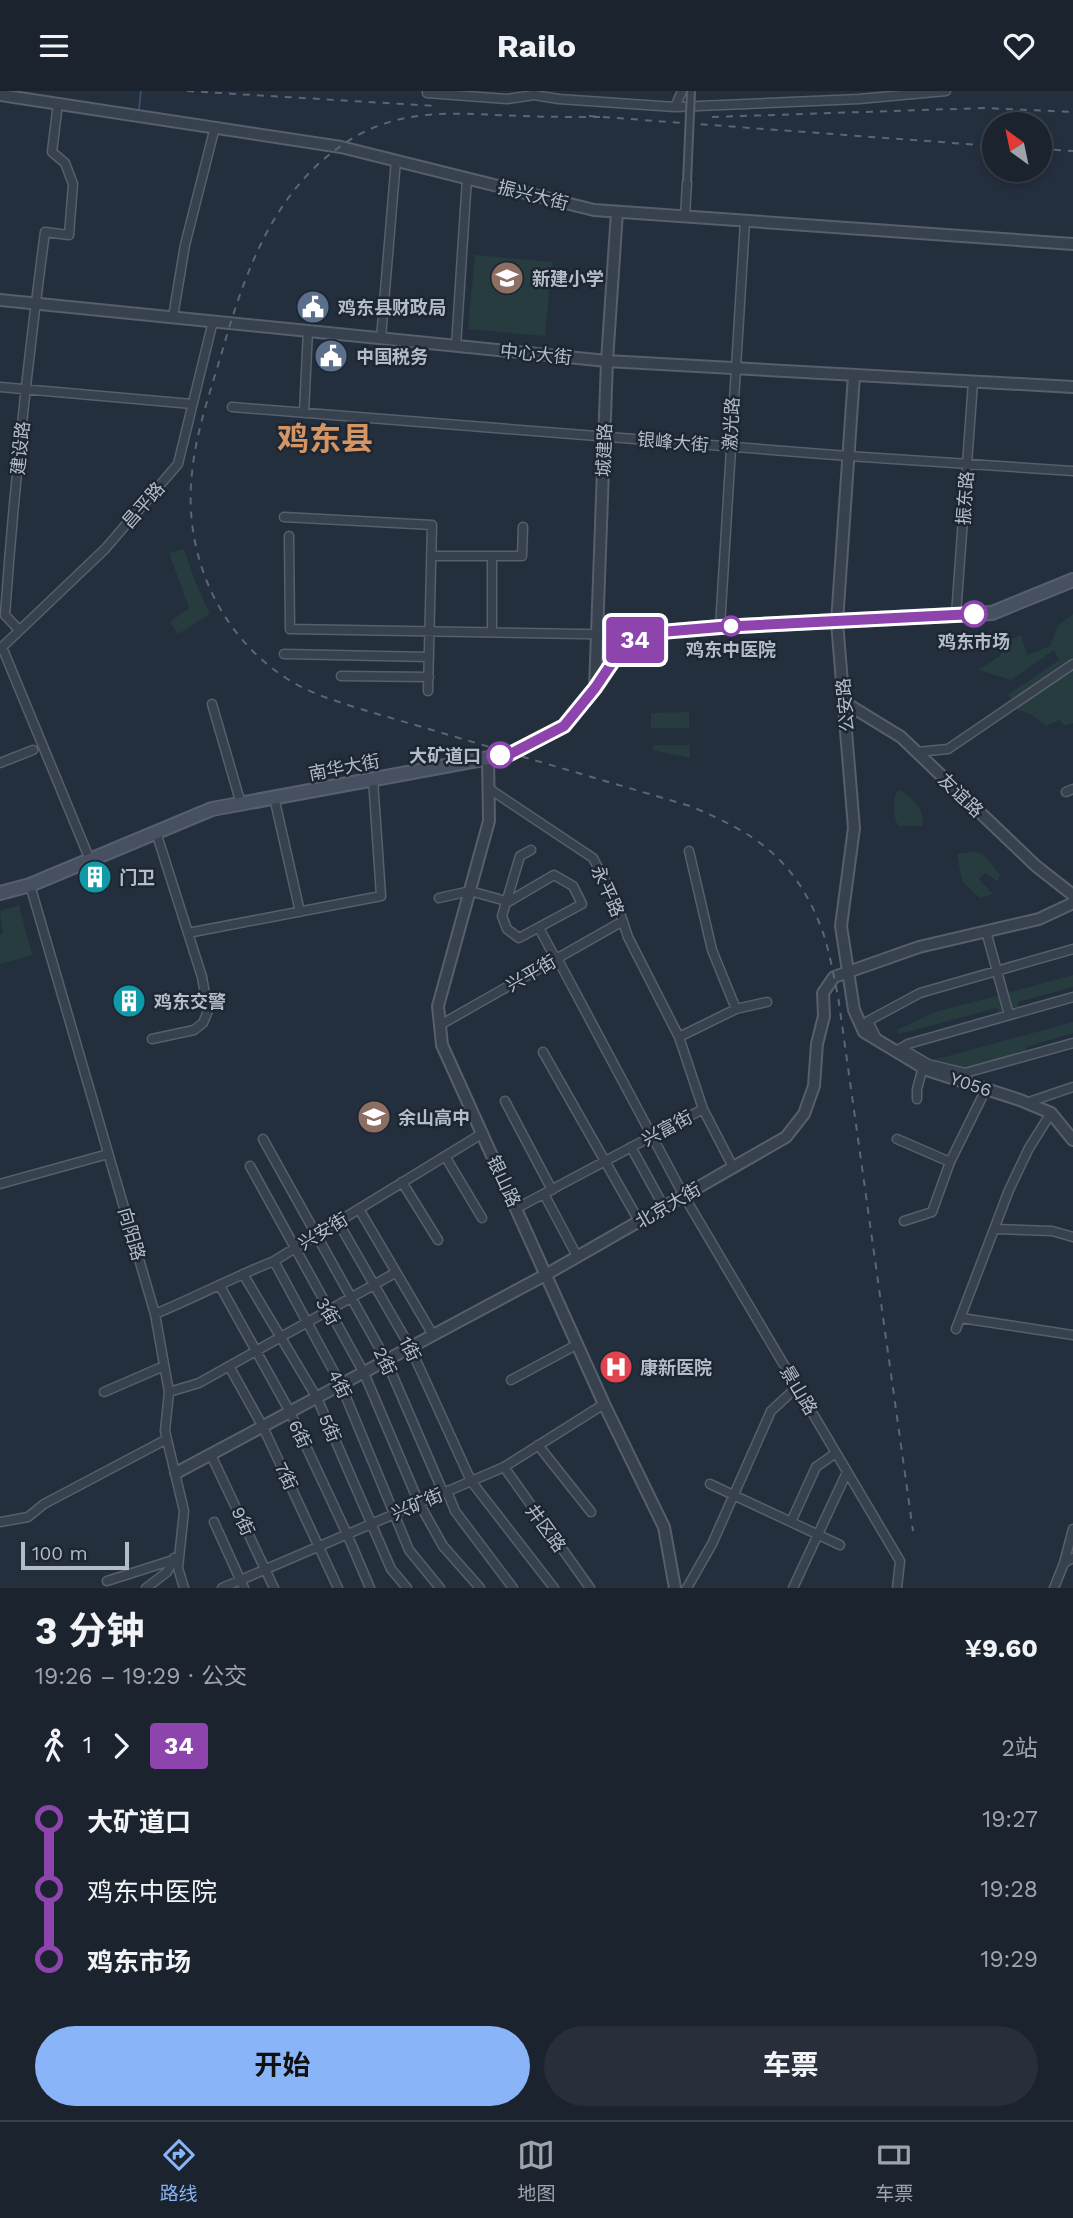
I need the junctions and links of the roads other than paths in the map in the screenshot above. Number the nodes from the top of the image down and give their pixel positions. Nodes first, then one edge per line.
1 (427, 91) edge
2 (946, 91) edge
3 (683, 92) edge
4 (534, 93) edge
5 (0, 95) edge
6 (58, 103) junction
7 (675, 107) junction
8 (215, 127) junction
9 (396, 160) junction
10 (467, 178) junction
11 (687, 182) joint
12 (617, 212) junction
13 (685, 217) junction
14 (745, 222) junction
15 (1073, 244) edge
16 (0, 300) edge
17 (35, 303) junction
18 (173, 317) junction
19 (213, 321) junction
20 (308, 330) junction
21 (382, 338) junction
22 (456, 346) junction
23 (607, 361) junction
24 (735, 369) junction
25 (854, 375) junction
26 (973, 382) junction
27 (0, 387) edge
28 (1073, 387) edge
29 (26, 389) junction
30 (192, 404) junction
31 (232, 407) dead end
32 (303, 413) junction
33 (604, 437) junction
34 (730, 447) junction
35 (848, 456) junction
36 (967, 464) junction
37 (1073, 471) edge
38 (284, 517) dead end
39 (523, 527) dead end
40 (289, 536) dead end
41 (431, 556) junction
42 (492, 556) junction
43 (1073, 580) edge
44 (956, 615) junction
45 (837, 622) junction
46 (720, 627) junction
47 (19, 630) junction
48 (430, 631) junction
49 (492, 632) junction
50 (597, 633) junction
51 (645, 636) junction
52 (1, 648) edge
53 (284, 654) dead end
54 (429, 657) junction
55 (1073, 664) edge
56 (341, 676) dead end
57 (429, 677) junction
58 (595, 688) junction
59 (428, 691) dead end
60 (844, 702) junction
61 (212, 704) dead end
62 (33, 750) dead end
63 (917, 752) junction
64 (488, 758) junction
65 (0, 763) edge
66 (373, 779) junction
67 (488, 788) junction
68 (274, 797) junction
69 (241, 803) junction
70 (156, 832) junction
71 (531, 850) dead end
72 (689, 851) dead end
73 (90, 860) junction
74 (30, 885) junction
75 (470, 891) junction
76 (0, 893) edge
77 (1073, 895) edge
78 (439, 898) dead end
79 (506, 901) junction
80 (1073, 903) edge
81 (300, 912) junction
82 (622, 921) junction
83 (539, 928) junction
84 (986, 932) junction
85 (188, 933) junction
86 (1073, 949) edge
87 (557, 958) junction
88 (849, 970) junction
89 (997, 971) junction
90 (1073, 997) edge
91 (767, 1002) dead end
92 (736, 1009) junction
93 (1009, 1015) junction
94 (440, 1025) junction
95 (864, 1031) joint
96 (679, 1037) junction
97 (152, 1039) dead end
98 (877, 1039) junction
99 (1073, 1042) edge
100 (899, 1049) junction
101 (543, 1052) dead end
102 (923, 1067) junction
103 (1073, 1087) edge
104 (986, 1089) junction
105 (917, 1099) dead end
106 (505, 1101) dead end
107 (1026, 1103) junction
108 (703, 1109) junction
109 (1051, 1113) junction
110 (483, 1133) junction
111 (653, 1136) junction
112 (263, 1139) dead end
113 (897, 1139) dead end
114 (1073, 1140) edge
115 (631, 1147) junction
116 (108, 1154) junction
117 (445, 1156) junction
118 (605, 1161) junction
119 (950, 1162) junction
120 (250, 1166) dead end
121 (733, 1167) junction
122 (402, 1182) junction
123 (0, 1184) edge
124 (548, 1192) junction
125 (684, 1196) junction
126 (664, 1207) junction
127 (517, 1208) junction
128 (359, 1209) junction
129 (482, 1218) dead end
130 (639, 1221) junction
131 (904, 1221) dead end
132 (338, 1222) junction
133 (995, 1229) junction
134 (317, 1234) junction
135 (1073, 1237) edge
136 (438, 1240) dead end
137 (293, 1249) junction
138 (577, 1257) junction
139 (274, 1261) junction
140 (395, 1273) junction
141 (243, 1274) junction
142 (547, 1274) junction
143 (374, 1285) junction
144 (220, 1286) junction
145 (352, 1298) junction
146 (329, 1311) junction
147 (155, 1314) junction
148 (961, 1318) junction
149 (307, 1323) junction
150 (956, 1329) dead end
151 (433, 1335) junction
152 (1073, 1335) edge
153 (281, 1338) junction
154 (578, 1344) junction
155 (410, 1347) junction
156 (256, 1352) junction
157 (386, 1360) junction
158 (164, 1366) junction
159 (229, 1366) junction
160 (364, 1373) junction
161 (511, 1380) dead end
162 (341, 1385) junction
163 (797, 1387) junction
164 (104, 1392) dead end
165 (169, 1392) junction
166 (317, 1398) junction
167 (604, 1403) junction
168 (290, 1412) junction
169 (263, 1427) junction
170 (167, 1439) junction
171 (538, 1445) junction
172 (836, 1453) junction
173 (211, 1455) junction
174 (504, 1467) junction
175 (847, 1472) junction
176 (176, 1473) junction
177 (471, 1481) junction
178 (710, 1483) dead end
179 (445, 1492) junction
180 (733, 1495) junction
181 (419, 1503) junction
182 (591, 1512) dead end
183 (395, 1513) junction
184 (0, 1522) edge
185 (790, 1522) junction
186 (214, 1523) dead end
187 (371, 1524) junction
188 (1073, 1529) edge
189 (347, 1534) junction
190 (817, 1534) junction
191 (840, 1545) dead end
192 (320, 1546) junction
193 (179, 1551) junction
194 (1073, 1558) edge
195 (173, 1560) junction
196 (1064, 1563) junction
197 (265, 1569) junction
198 (107, 1581) dead end
199 (242, 1584) edge
200 (146, 1588) edge
201 (184, 1588) edge
202 (222, 1588) edge
203 (274, 1588) edge
204 (338, 1588) edge
205 (370, 1588) edge
206 (407, 1588) edge
207 (440, 1588) edge
208 (480, 1588) edge
209 (513, 1588) edge
210 (554, 1588) edge
211 (590, 1588) edge
212 (674, 1588) edge
213 (687, 1588) edge
214 (793, 1588) edge
215 (897, 1588) edge
216 (1054, 1588) edge

1 - 4 street
2 - 7 street
3 - 7 street
3 - 11 street, bridge
4 - 7 street
5 - 6 street, 振兴大街
6 - 8 street, 振兴大街
6 - 17 street, 建设路
8 - 9 street, 振兴大街
8 - 18 street
9 - 10 street, 振兴大街
9 - 21 street
10 - 12 street, 振兴大街
10 - 22 street
11 - 13 street
12 - 13 street, 振兴大街
12 - 23 street, 城建路
13 - 14 street, 振兴大街
14 - 15 street, 振兴大街
14 - 24 street, 激光路
16 - 17 street, 中心大街
17 - 18 street, 中心大街
17 - 29 street, 建设路
18 - 19 street, 中心大街
19 - 20 street, 中心大街
19 - 30 street, 昌平路
20 - 21 street, 中心大街
20 - 32 street
21 - 22 street, 中心大街
22 - 23 street, 中心大街
23 - 24 street, 中心大街
23 - 33 street, 城建路
24 - 25 street, 中心大街
24 - 34 street, 激光路
25 - 26 street, 中心大街
25 - 35 street, 公安路
26 - 28 street, 中心大街
26 - 36 street, 振东路
27 - 29 street
29 - 30 street
29 - 47 street, 建设路
30 - 47 street, 昌平路
31 - 32 street, 银峰大街
32 - 33 street, 银峰大街
33 - 34 street, 银峰大街
33 - 50 street, 城建路
34 - 35 street, 银峰大街
34 - 46 street, 激光路
35 - 36 street, 银峰大街
35 - 45 street, 公安路
36 - 37 street, 银峰大街
36 - 44 street, 振东路
38 - 41 street
39 - 42 street
40 - 48 street
41 - 42 street
41 - 48 street
42 - 49 street
43 - 44 main road, 南华大街
44 - 45 main road, 南华大街
45 - 46 main road, 南华大街
45 - 60 street, 公安路
46 - 51 main road, 南华大街
47 - 52 street, 昌平路
48 - 49 street
48 - 54 street
49 - 50 street
50 - 51 street
50 - 58 street, 城建路
51 - 58 main road, 南华大街
52 - 73 street
53 - 54 street
54 - 57 street
55 - 63 street
56 - 57 street
57 - 59 street
58 - 64 main road, 南华大街
60 - 63 street, 友谊路
60 - 88 street, 公安路
61 - 69 street
62 - 65 street
63 - 77 street, 友谊路
64 - 66 main road, 南华大街
64 - 67 street, 银山路
66 - 68 main road, 南华大街
66 - 81 street
67 - 75 street, 银山路
67 - 82 street, 永平路
68 - 69 main road, 南华大街
68 - 81 street
69 - 70 main road, 南华大街
70 - 73 main road, 南华大街
70 - 85 street
71 - 79 street
72 - 92 street
73 - 74 main road, 南华大街
74 - 76 main road, 南华大街
74 - 116 street, 向阳路
75 - 78 street
75 - 79 street
75 - 94 street, 银山路
79 - 83 street
79 - 83 street
80 - 84 street, 北京大街
81 - 85 street
82 - 87 street, 兴平街
82 - 96 street, 永平路
83 - 87 street, 景山路
84 - 88 street, 北京大街
84 - 89 street
85 - 97 street
86 - 89 street
87 - 94 street, 兴平街
87 - 111 street, 景山路
88 - 95 street, 公安路
88 - 121 street, 北京大街
89 - 93 street
89 - 98 street
90 - 93 street
91 - 92 street
92 - 96 street
93 - 100 street
94 - 110 street, 银山路
95 - 98 street, Y056 / Y056
96 - 108 street, 兴富街
98 - 100 street, Y056 / Y056
99 - 100 street
100 - 102 street, Y056 / Y056
101 - 118 street
102 - 104 street, Y056 / Y056
102 - 105 street
103 - 107 street
104 - 107 street, Y056 / Y056
104 - 119 street
106 - 124 street
107 - 109 street, Y056 / Y056
108 - 111 street, 兴富街
108 - 121 street
109 - 114 street, Y056 / Y056
109 - 133 street
110 - 117 street, 兴安街
110 - 127 street, 银山路
111 - 115 street, 兴富街
111 - 125 street, 景山路
112 - 134 street, 2街
113 - 119 street
115 - 118 street, 兴富街
115 - 126 street
116 - 123 street
116 - 147 street, 向阳路
117 - 122 street, 兴安街
117 - 129 street
118 - 124 street, 兴富街
118 - 130 street
119 - 131 street
120 - 137 street, 3街
121 - 125 street, 北京大街
122 - 128 street, 兴安街
122 - 136 street
124 - 127 street, 兴富街
124 - 138 street
125 - 126 street, 北京大街
125 - 163 street, 景山路
126 - 130 street, 北京大街
127 - 142 street, 银山路
128 - 132 street, 兴安街
128 - 140 street
130 - 138 street, 北京大街
132 - 134 street, 兴安街
132 - 143 street, 1街
133 - 135 street
133 - 148 street
134 - 137 street, 兴安街
134 - 145 street, 2街
137 - 139 street, 兴安街
137 - 146 street, 3街
138 - 142 street, 北京大街
139 - 141 street, 兴安街
139 - 149 street, 4街
140 - 143 street
140 - 151 street
141 - 144 street, 兴安街
141 - 153 street, 5街
142 - 151 street, 北京大街
142 - 154 street, 银山路
143 - 145 street
143 - 155 street, 1街
144 - 147 street, 兴安街
144 - 156 street, 6街
145 - 146 street
145 - 157 street, 2街
146 - 149 street
146 - 160 street, 3街
147 - 158 street, 向阳路
148 - 150 street
148 - 152 street
149 - 153 street
149 - 162 street, 4街
151 - 155 street, 北京大街
153 - 156 street
153 - 166 street, 5街
154 - 161 street
154 - 167 street, 银山路
155 - 157 street, 北京大街
155 - 177 street, 1街
156 - 159 street
156 - 168 street, 6街
157 - 160 street, 北京大街
157 - 179 street, 2街
158 - 164 street
158 - 165 street, 向阳路
159 - 165 street
159 - 169 street, 7街
160 - 162 street, 北京大街
160 - 181 street, 3街
162 - 166 street, 北京大街
162 - 183 street, 4街
163 - 172 street, 景山路
163 - 180 street
165 - 170 street, 向阳路
166 - 168 street, 北京大街
166 - 187 street, 5街
167 - 171 street, 兴矿街
167 - 212 street, 银山路
168 - 169 street, 北京大街
168 - 189 street, 6街
169 - 173 street, 北京大街
169 - 192 street, 7街
170 - 176 street, 向阳路
170 - 184 street
171 - 174 street, 兴矿街
171 - 182 street
172 - 175 street, 景山路
172 - 185 street
173 - 176 street, 北京大街
173 - 197 street, 9街
174 - 177 street, 兴矿街
174 - 211 street, 井区路
175 - 190 street
175 - 215 street, 景山路
176 - 193 street, 向阳路
177 - 179 street, 兴矿街
177 - 210 street, 1街
178 - 180 street
179 - 181 street, 兴矿街
179 - 209 street, 2街
180 - 185 street
180 - 213 street
181 - 183 street, 兴矿街
181 - 208 street, 3街
183 - 187 street, 兴矿街
183 - 207 street, 4街
185 - 190 street
186 - 199 street
187 - 189 street, 兴矿街
187 - 206 street, 5街
188 - 196 street
189 - 192 street, 兴矿街
189 - 205 street, 6街
190 - 191 street
190 - 214 street
192 - 197 street, 兴矿街
192 - 204 street, 7街
193 - 195 street
193 - 201 street, 向阳路
194 - 196 street
195 - 198 street
195 - 200 street
196 - 216 street
197 - 199 street, 兴矿街
197 - 203 street, 9街
199 - 202 street, 兴矿街

